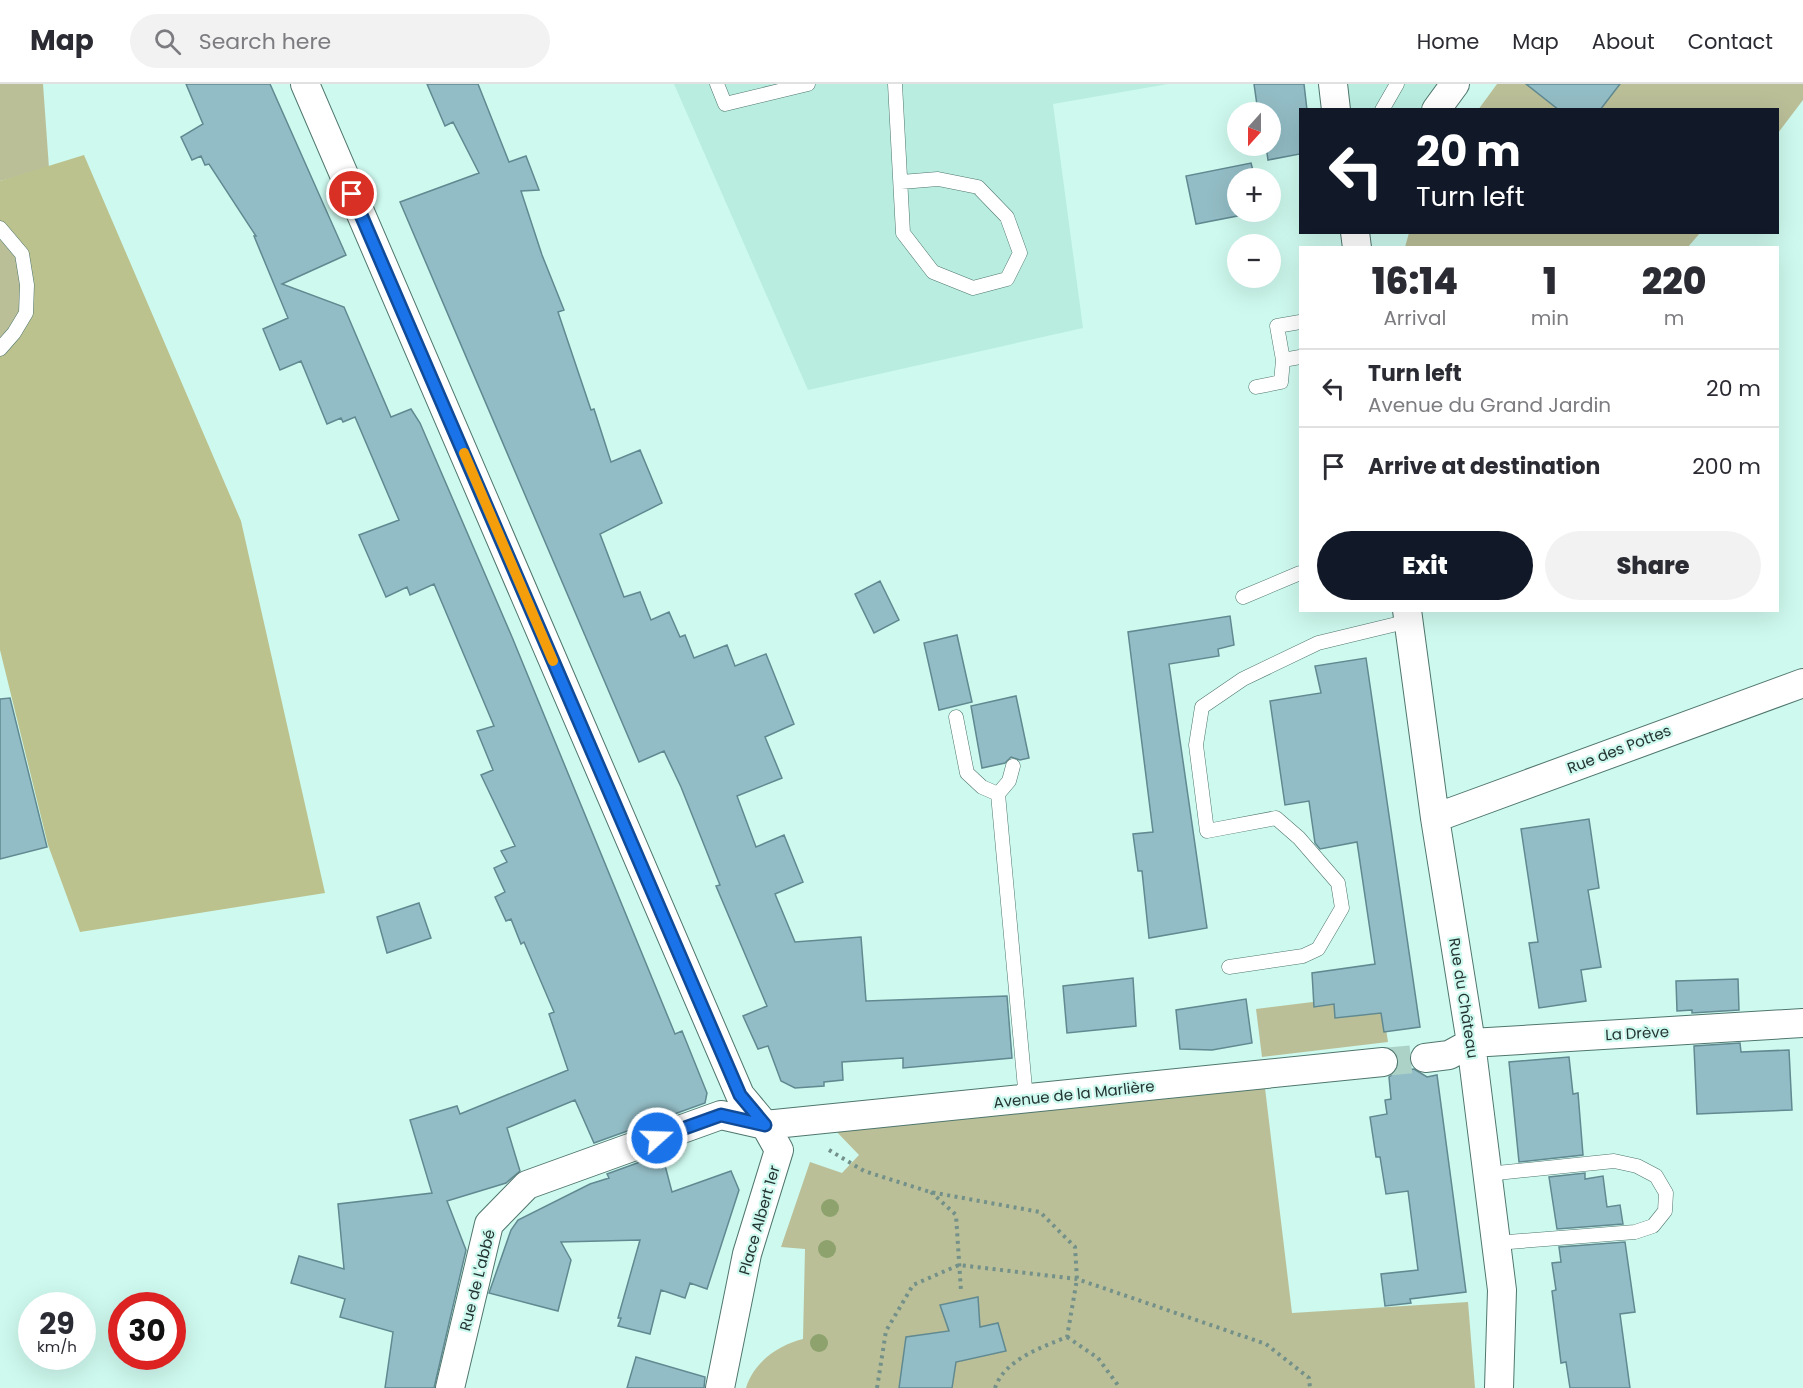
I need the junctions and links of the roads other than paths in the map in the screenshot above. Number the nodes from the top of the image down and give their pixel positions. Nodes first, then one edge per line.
1 (305, 84) edge
2 (717, 84) edge
3 (808, 84) edge
4 (895, 84) edge
5 (1333, 84) edge
6 (1397, 84) edge
7 (1455, 84) edge
8 (1336, 108) edge
9 (1383, 108) edge
10 (1437, 108) edge
11 (901, 182) dead end
12 (0, 228) edge
13 (1299, 322) edge
14 (0, 349) edge
15 (1299, 357) edge
16 (1283, 360) junction
17 (1256, 387) dead end
18 (1299, 573) edge
19 (1243, 597) dead end
20 (1408, 616) edge
21 (1803, 683) edge
22 (956, 717) dead end
23 (1012, 766) dead end
24 (998, 794) junction
25 (1435, 818) junction
26 (1228, 967) dead end
27 (1803, 1023) edge
28 (1471, 1043) junction
29 (1425, 1058) tunnel mouth
30 (1383, 1062) tunnel mouth
31 (1026, 1099) junction
32 (765, 1125) junction
33 (1487, 1174) junction
34 (1496, 1243) junction
35 (1503, 1383) edge
36 (450, 1388) edge
37 (720, 1388) edge

1 - 32 street, Place Albert 1er
2 - 3 lane
4 - 11 lane
5 - 8 street
6 - 9 lane
7 - 10 street
12 - 14 lane
13 - 16 lane
15 - 16 lane
16 - 17 lane
18 - 19 lane
20 - 25 street, Rue du Château
20 - 26 lane
21 - 25 street, Rue des Pottes
22 - 24 lane
23 - 24 lane
24 - 31 lane
25 - 28 street, Rue du Château
27 - 28 street, La Drève
28 - 29 street
28 - 33 street, Rue du Château
30 - 31 street, Avenue de la Marlière
31 - 32 street, Avenue de la Marlière
32 - 36 street, Rue de L'abbé
32 - 37 street, Place Albert 1er
33 - 34 street, Rue du Château
33 - 34 lane
34 - 35 street, Rue du Château

